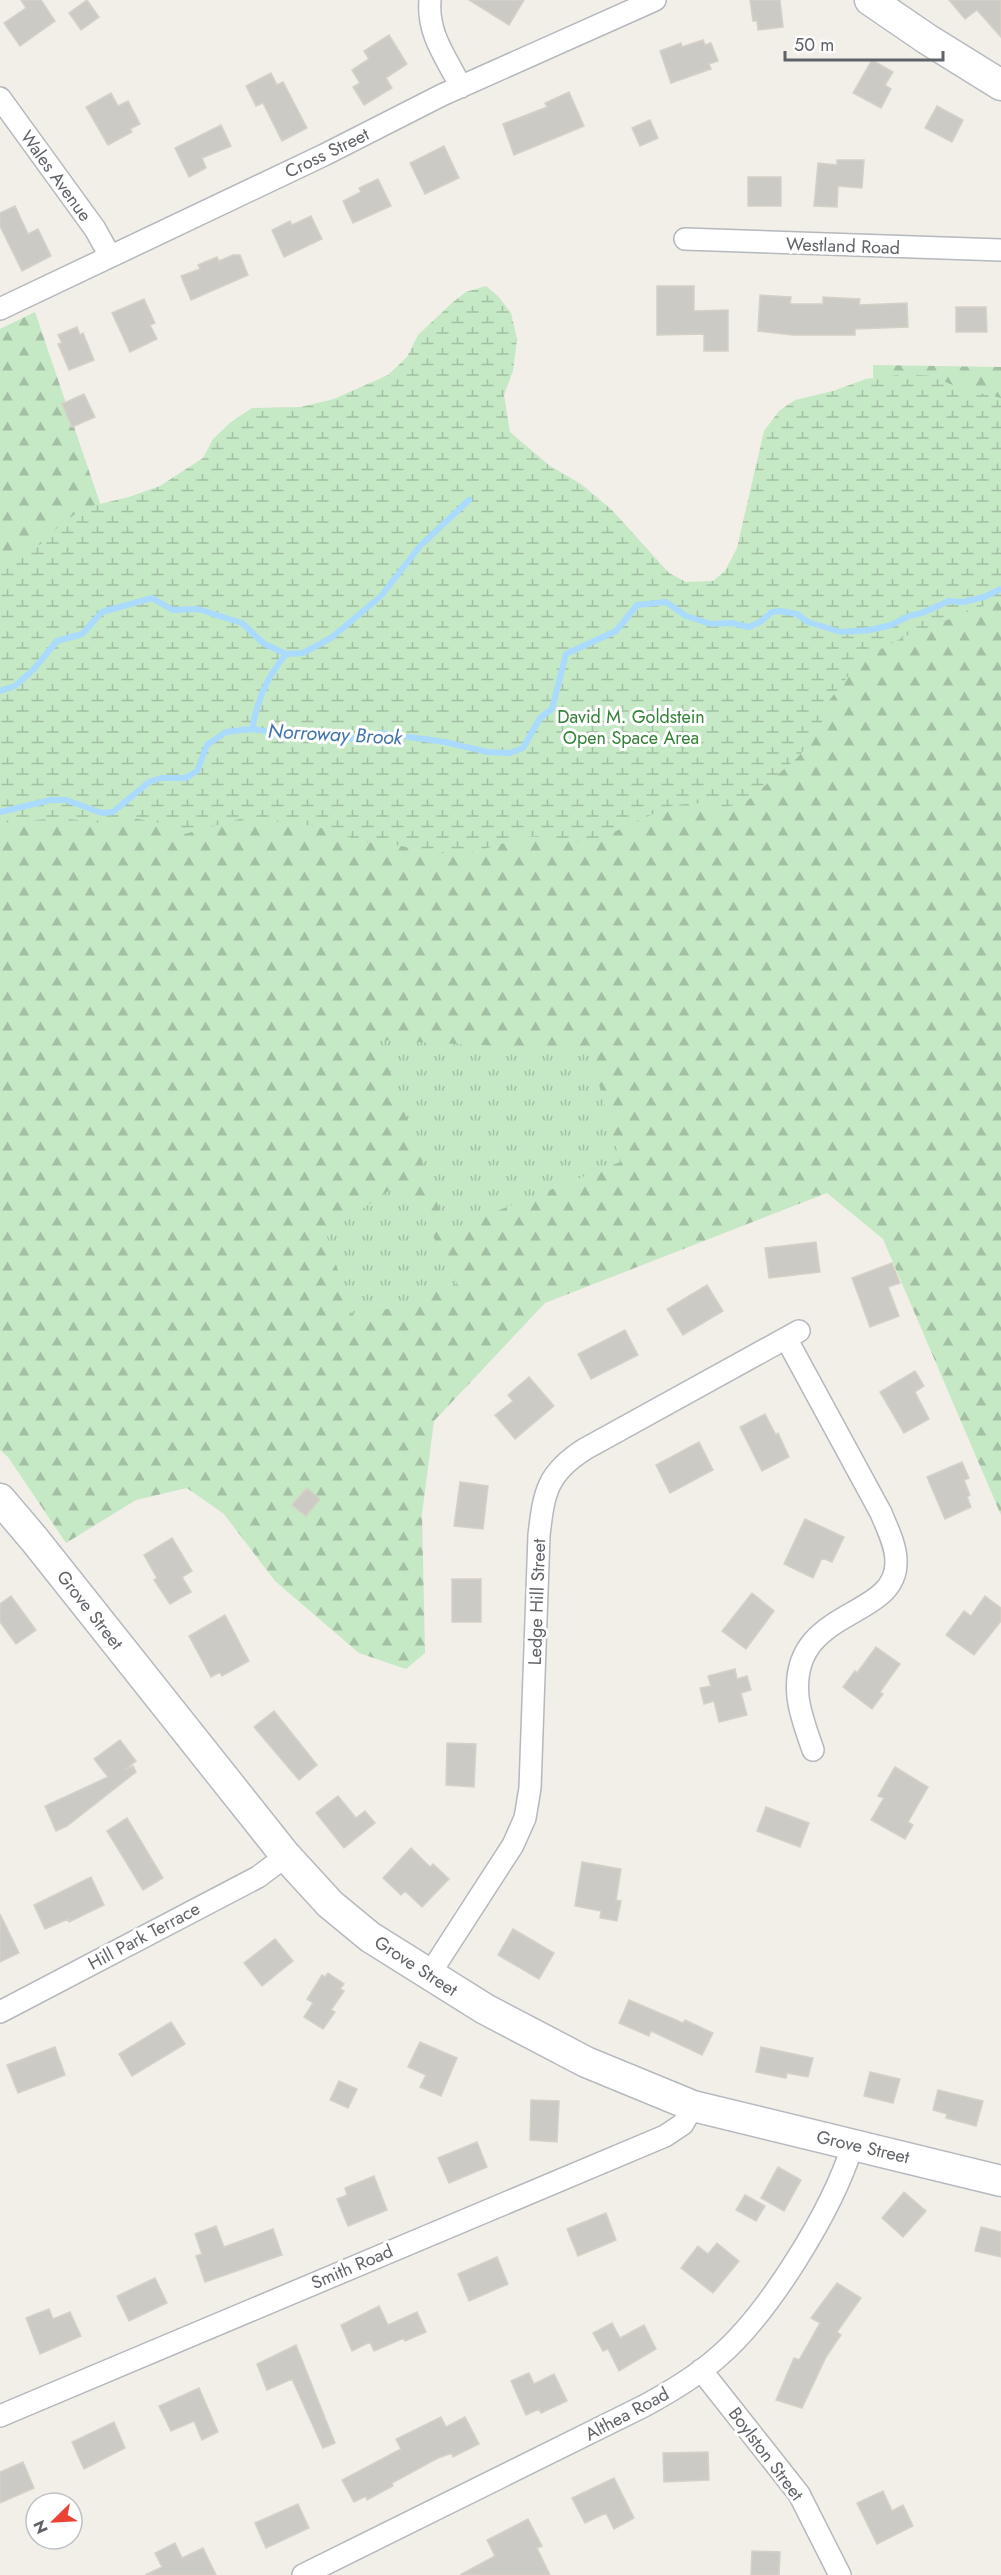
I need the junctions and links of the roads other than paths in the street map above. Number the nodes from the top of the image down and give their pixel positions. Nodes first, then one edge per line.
1 (430, 0) edge
2 (655, 0) edge
3 (870, 0) edge
4 (1001, 85) edge
5 (461, 87) junction
6 (0, 98) edge
7 (685, 239) dead end
8 (1001, 250) edge
9 (110, 256) junction
10 (0, 309) edge
11 (0, 1499) edge
12 (813, 1750) dead end
13 (286, 1856) junction
14 (429, 1975) junction
15 (0, 2012) edge
16 (693, 2106) junction
17 (853, 2144) junction
18 (1001, 2181) edge
19 (701, 2370) junction
20 (0, 2416) edge
21 (303, 2575) edge
22 (840, 2575) edge

1 - 5 street
2 - 5 street, Cross Street
3 - 4 street
5 - 9 street, Cross Street
6 - 9 street, Wales Avenue
7 - 8 street, Westland Road
9 - 10 street, Cross Street
11 - 13 street, Grove Street
12 - 14 street, Ledge Hill Street
13 - 14 street, Grove Street
13 - 15 street, Hill Park Terrace
14 - 16 street, Grove Street
16 - 17 street, Grove Street
16 - 20 street, Smith Road
17 - 18 street, Grove Street
17 - 19 street, Althea Road
19 - 21 street, Althea Road
19 - 22 street, Boylston Street

